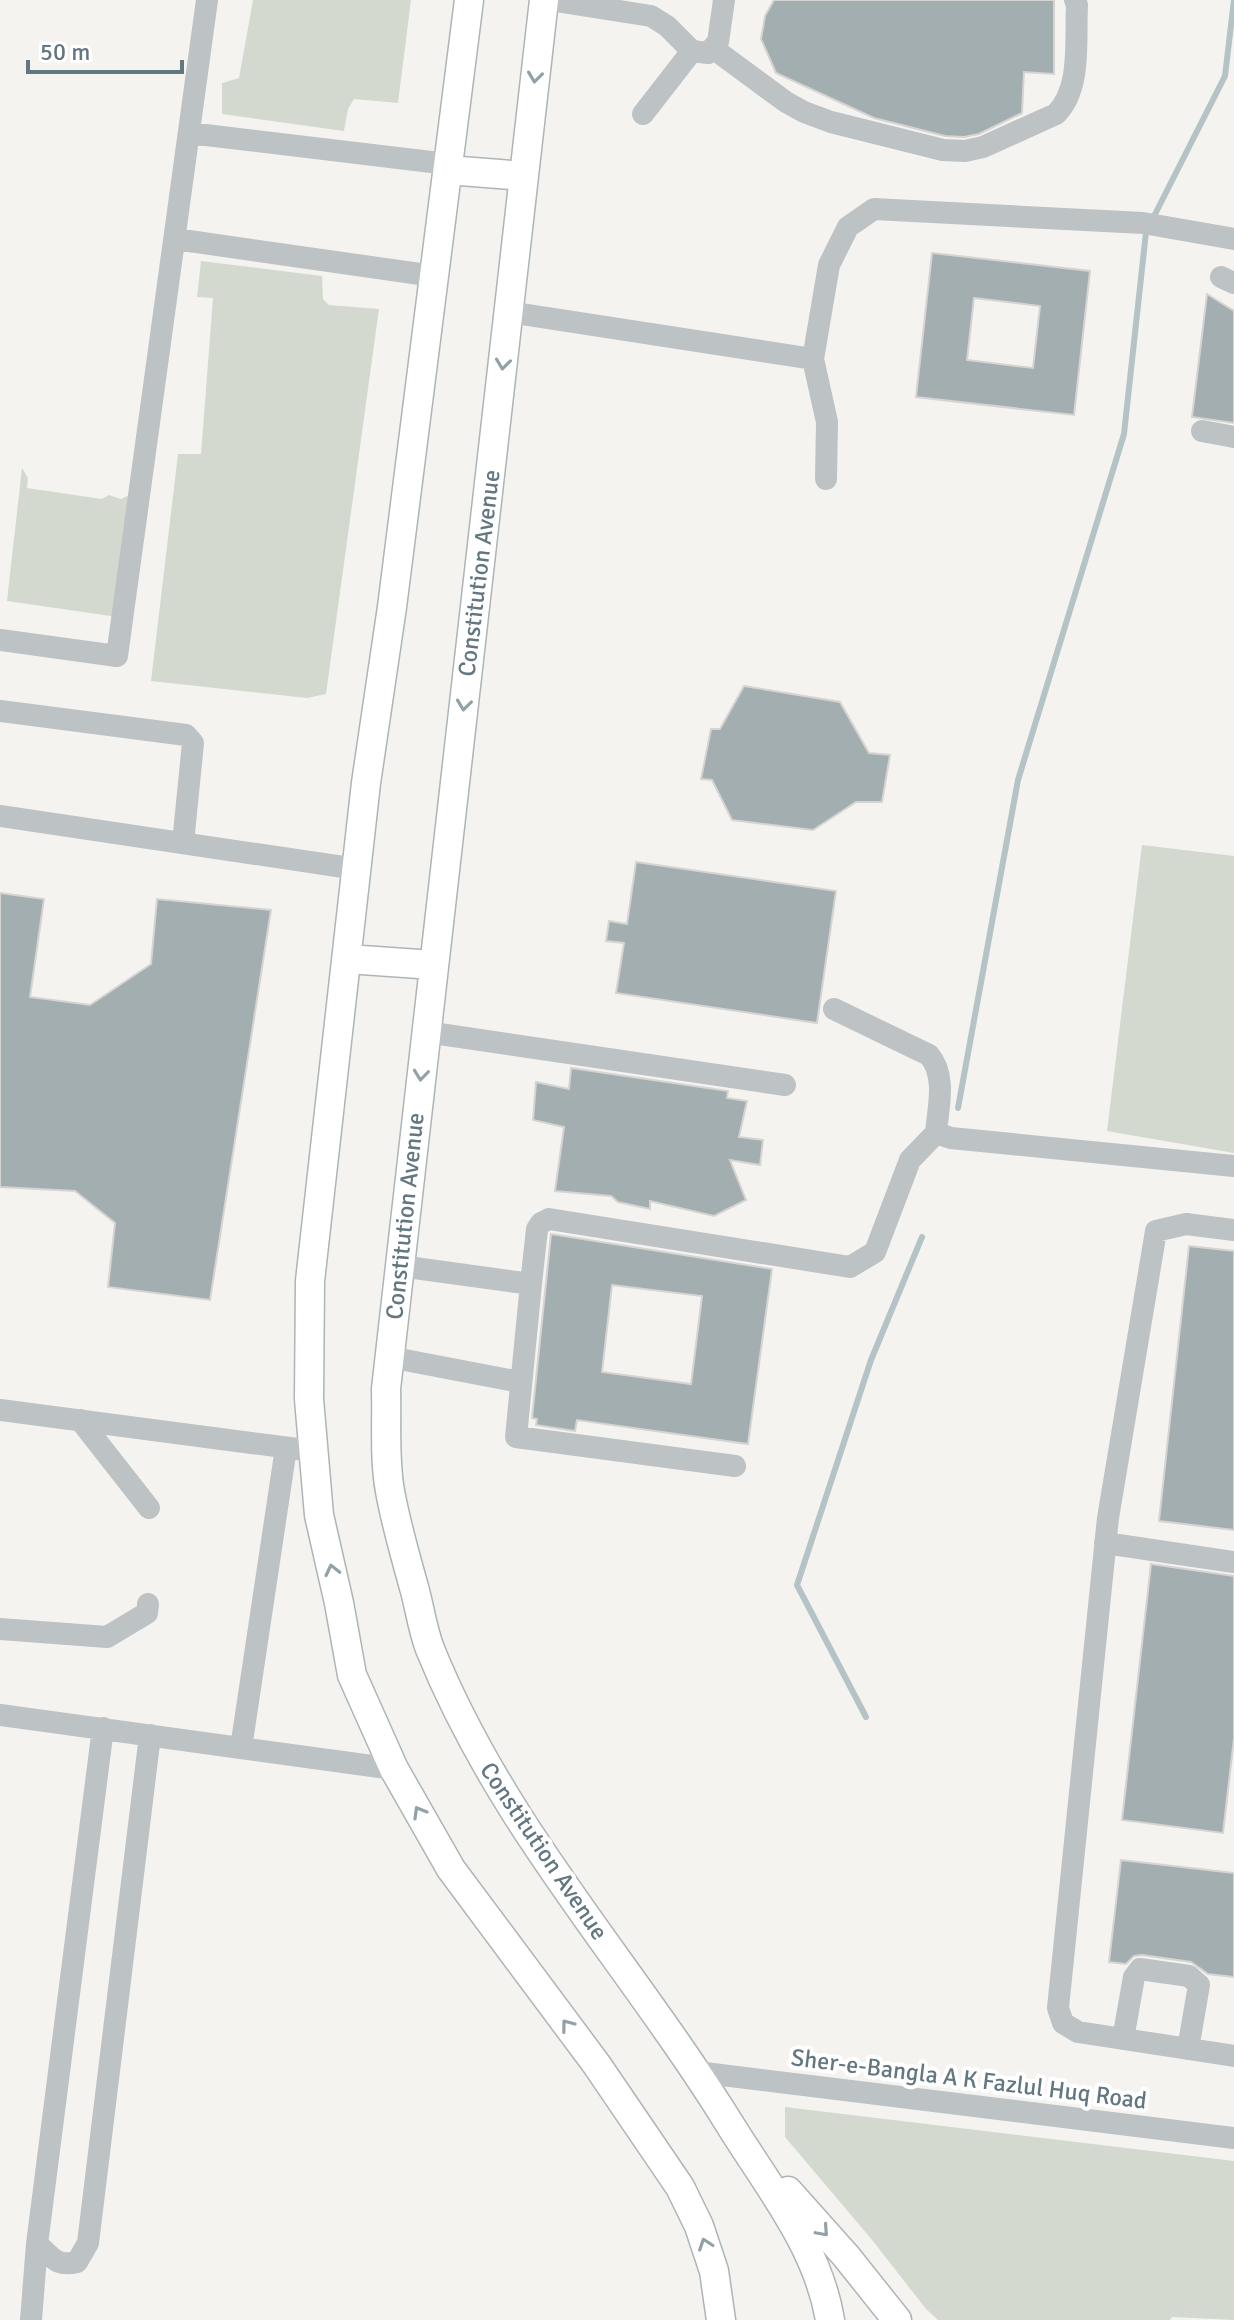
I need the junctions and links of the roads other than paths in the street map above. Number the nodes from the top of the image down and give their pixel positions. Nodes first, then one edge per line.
1 (207, 0) edge
2 (469, 0) edge
3 (547, 0) edge
4 (724, 0) edge
5 (1075, 0) edge
6 (703, 50) junction
7 (643, 114) dead end
8 (189, 133) junction
9 (448, 167) junction
10 (524, 176) junction
11 (175, 239) junction
12 (1234, 239) edge
13 (434, 276) junction
14 (509, 312) junction
15 (813, 359) junction
16 (1202, 431) dead end
17 (1234, 437) edge
18 (826, 479) dead end
19 (0, 640) edge
20 (0, 711) edge
21 (0, 816) edge
22 (183, 843) junction
23 (357, 869) junction
24 (347, 959) junction
25 (434, 965) junction
26 (834, 1009) dead end
27 (426, 1032) junction
28 (785, 1085) dead end
29 (936, 1133) junction
30 (1234, 1166) edge
31 (1234, 1230) edge
32 (400, 1266) junction
33 (531, 1284) junction
34 (389, 1357) junction
35 (520, 1382) junction
36 (0, 1410) edge
37 (80, 1420) junction
38 (299, 1450) junction
39 (735, 1466) dead end
40 (149, 1508) dead end
41 (1105, 1543) junction
42 (1234, 1562) edge
43 (148, 1604) dead end
44 (0, 1629) edge
45 (0, 1715) edge
46 (103, 1728) junction
47 (150, 1735) junction
48 (241, 1748) junction
49 (394, 1769) junction
50 (1123, 2039) junction
51 (1188, 2049) junction
52 (1234, 2056) edge
53 (697, 2072) junction
54 (1234, 2138) edge
55 (749, 2156) junction
56 (37, 2244) junction
57 (31, 2320) edge
58 (721, 2320) edge
59 (830, 2320) edge
60 (897, 2320) edge

1 - 8 street
2 - 9 main road
3 - 6 street
3 -> 10 main road, Constitution Avenue
4 - 6 street
5 - 6 street
6 - 7 street
8 - 9 street
8 - 11 street
9 - 10 main road
9 - 13 main road
10 - 14 main road, Constitution Avenue
11 - 13 street
11 - 19 street
12 - 15 street
13 - 23 main road
14 - 15 street
14 -> 25 main road, Constitution Avenue
15 - 18 street
16 - 17 street
20 - 22 street
21 - 22 street
22 - 23 street
23 - 24 main road
24 - 25 main road
24 - 38 main road
25 - 27 main road, Constitution Avenue
26 - 29 street
27 - 28 street
27 -> 32 main road, Constitution Avenue
29 - 30 street
29 - 33 street
31 - 41 street
32 - 33 street
32 - 34 main road, Constitution Avenue
33 - 35 street
34 - 35 street
34 - 53 main road, Constitution Avenue
35 - 39 street
36 - 37 street
37 - 38 street
37 - 40 street
38 - 48 street
49 -> 38 main road
41 - 42 street
41 - 50 street
43 - 44 street
45 - 46 street
46 - 47 street
46 - 56 street
47 - 48 street
47 - 56 street
48 - 49 street
58 -> 49 main road
50 - 51 street
50 - 51 street
51 - 52 street
53 - 54 street, Sher-e-Bangla A K Fazlul Huq Road
53 - 55 main road, Constitution Avenue
55 - 59 main road, Constitution Avenue
55 -> 60 main road
56 - 57 street

